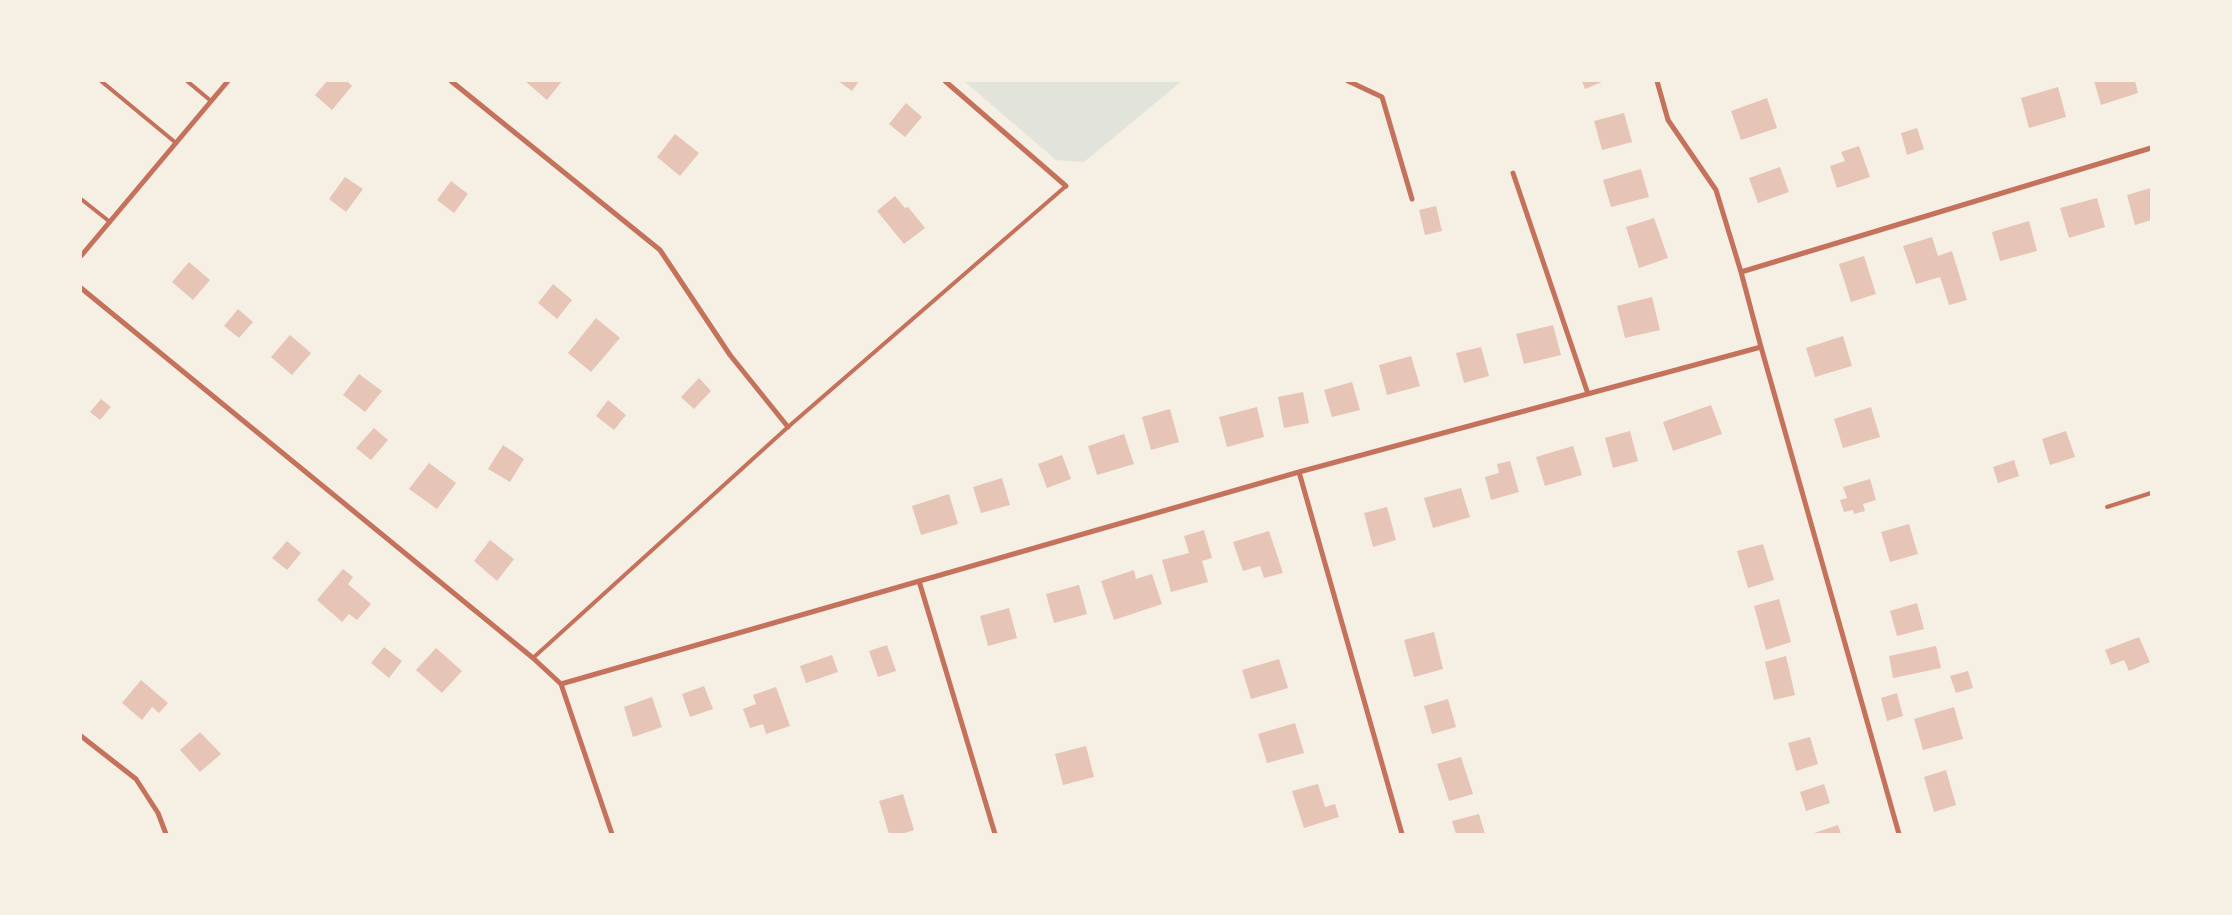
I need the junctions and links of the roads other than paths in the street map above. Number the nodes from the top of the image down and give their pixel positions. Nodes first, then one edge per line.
1 (101, 81) edge
2 (187, 81) edge
3 (228, 81) edge
4 (451, 81) edge
5 (945, 81) edge
6 (1348, 81) edge
7 (1657, 81) edge
8 (211, 101) junction
9 (176, 143) junction
10 (2151, 148) edge
11 (1514, 173) dead end
12 (1066, 186) joint
13 (81, 199) edge
14 (1412, 199) dead end
15 (110, 222) junction
16 (81, 256) edge
17 (1741, 272) junction
18 (81, 288) edge
19 (1760, 347) junction
20 (1588, 394) junction
21 (788, 427) junction
22 (1300, 472) junction
23 (2151, 493) edge
24 (2107, 507) dead end
25 (919, 581) junction
26 (533, 658) junction
27 (561, 684) junction
28 (81, 736) edge
29 (166, 834) edge
30 (612, 834) edge
31 (994, 834) edge
32 (1402, 834) edge
33 (1899, 834) edge

1 - 9 lane
2 - 8 lane
3 - 8 street
4 - 21 street
5 - 12 street
6 - 14 street
7 - 17 street
8 - 9 street
9 - 15 street
10 - 17 street
11 - 20 street
12 - 21 lane
13 - 15 lane
15 - 16 street
17 - 19 street
18 - 26 street
19 - 20 street
19 - 33 street
20 - 22 street
21 - 26 lane
22 - 25 street
22 - 32 street
23 - 24 lane
25 - 27 street
25 - 31 street
26 - 27 street
27 - 30 street
28 - 29 street

